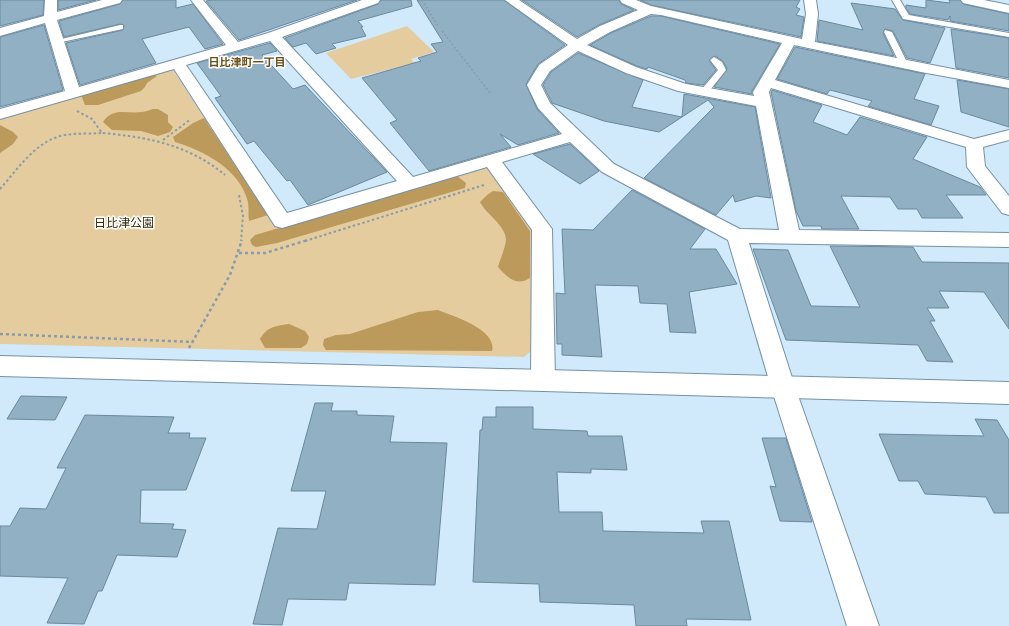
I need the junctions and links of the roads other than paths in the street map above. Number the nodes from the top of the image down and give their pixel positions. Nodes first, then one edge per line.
1 (51, 0) edge
2 (116, 0) edge
3 (197, 0) edge
4 (374, 0) edge
5 (511, 0) edge
6 (626, 0) edge
7 (677, 0) edge
8 (810, 0) edge
9 (896, 0) edge
10 (967, 0) edge
11 (350, 3) edge
12 (1009, 9) edge
13 (655, 10) junction
14 (50, 17) junction
15 (120, 27) dead end
16 (0, 32) edge
17 (888, 32) dead end
18 (1009, 35) edge
19 (273, 36) junction
20 (790, 40) junction
21 (58, 41) junction
22 (808, 43) junction
23 (577, 45) junction
24 (236, 47) junction
25 (714, 60) dead end
26 (178, 64) junction
27 (904, 64) junction
28 (767, 82) junction
29 (1009, 84) edge
30 (704, 92) junction
31 (71, 94) junction
32 (762, 102) junction
33 (0, 114) edge
34 (1009, 135) edge
35 (573, 136) junction
36 (974, 144) junction
37 (491, 160) junction
38 (409, 184) junction
39 (1009, 209) edge
40 (737, 236) junction
41 (790, 236) junction
42 (1009, 240) edge
43 (0, 366) edge
44 (543, 380) junction
45 (783, 387) junction
46 (1009, 392) edge
47 (863, 626) edge

1 - 14 street
2 - 14 street
3 - 24 street
4 - 11 street
5 - 23 street
6 - 13 street
7 - 13 street
8 - 22 street
9 - 18 lane
10 - 12 street
11 - 19 street
13 - 20 street
13 - 23 street
14 - 16 street
14 - 21 street
15 - 21 lane
17 - 27 lane
19 - 24 street
19 - 38 street
20 - 22 street
20 - 28 street
21 - 31 street
22 - 27 street
23 - 30 street
23 - 35 street
24 - 26 street
25 - 30 lane
26 - 31 street
26 - 38 street
27 - 29 street
28 - 32 street
28 - 36 street
30 - 32 street
31 - 33 street
32 - 41 street
34 - 36 street
35 - 37 street
35 - 40 street
36 - 39 street
37 - 38 street
37 - 44 street
40 - 41 street
40 - 45 street
41 - 42 street
43 - 44 street
44 - 45 street
45 - 46 street
45 - 47 street

